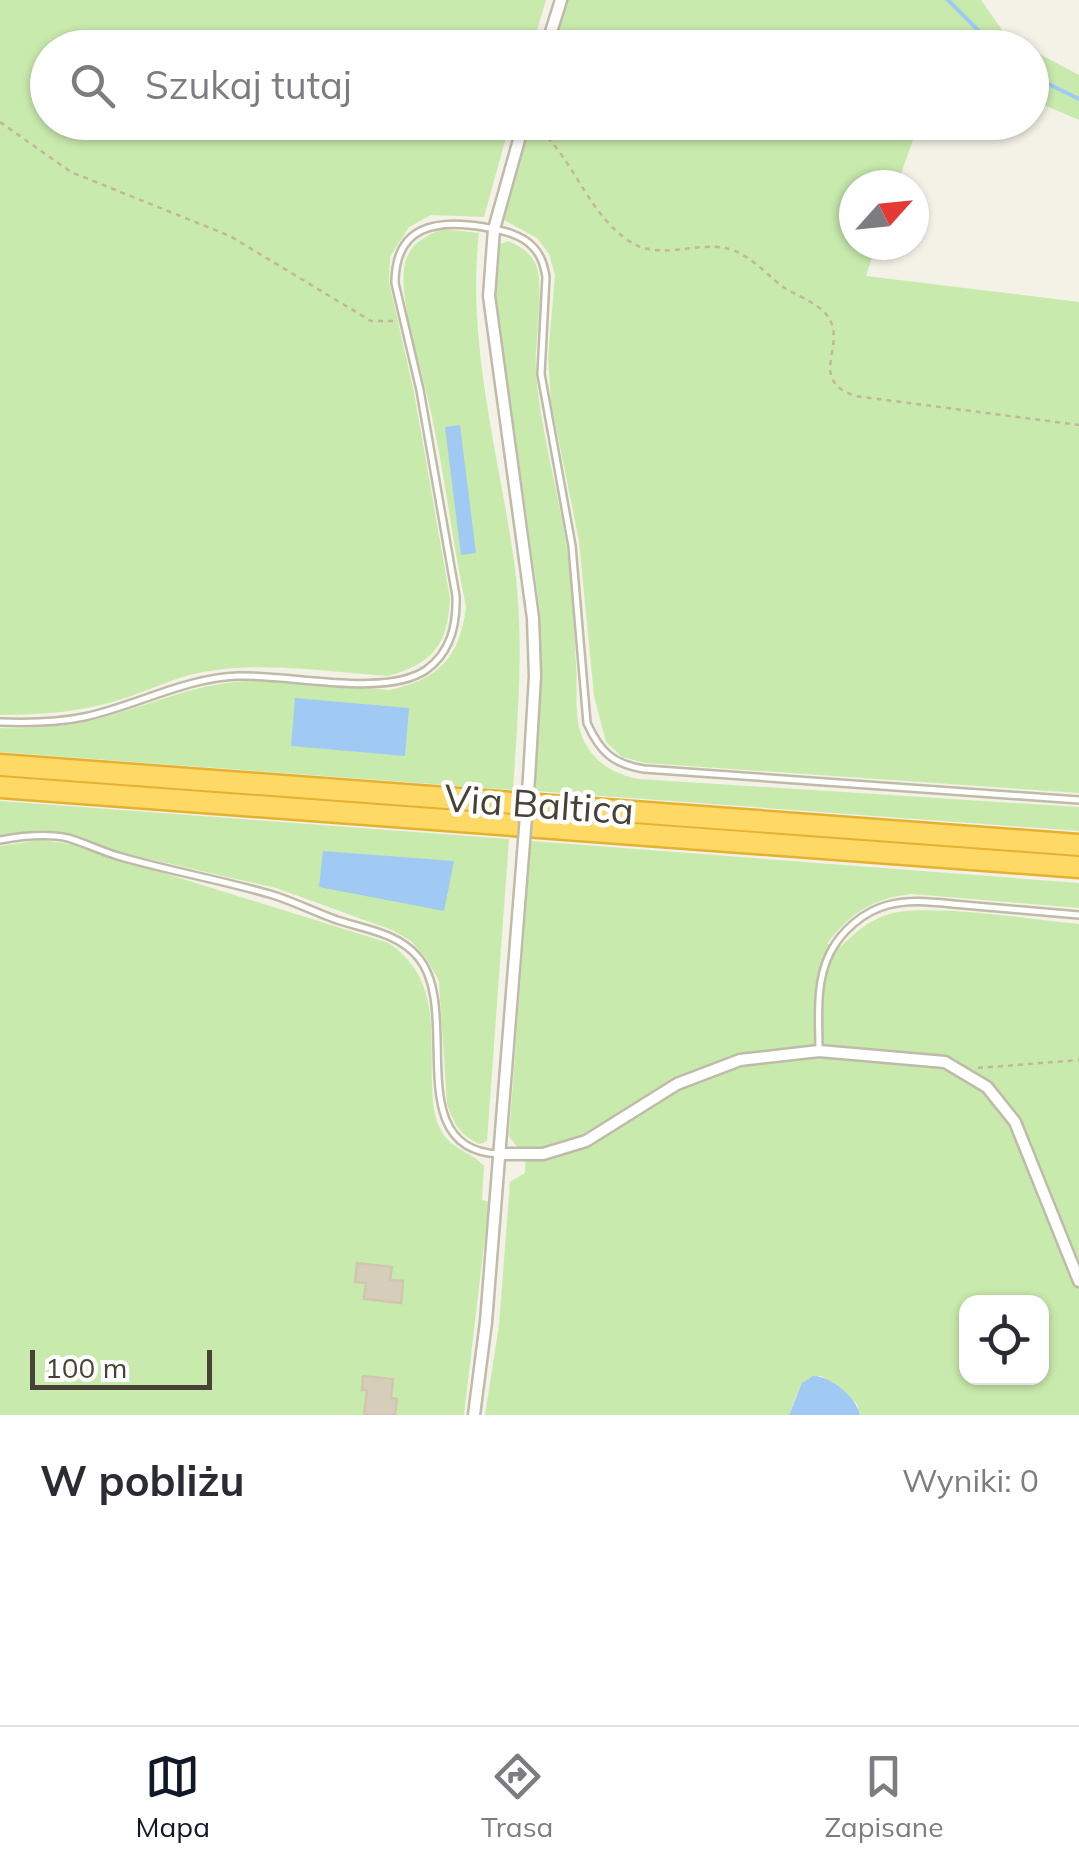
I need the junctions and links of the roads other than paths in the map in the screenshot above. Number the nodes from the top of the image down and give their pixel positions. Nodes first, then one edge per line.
1 (560, 0) edge
2 (551, 30) edge
3 (521, 140) edge
4 (494, 229) junction
5 (0, 722) edge
6 (0, 765) edge
7 (0, 787) edge
8 (1079, 800) edge
9 (0, 840) edge
10 (1079, 846) edge
11 (1079, 867) edge
12 (1079, 914) edge
13 (818, 1051) junction
14 (499, 1154) junction
15 (1079, 1281) edge
16 (474, 1415) edge

1 - 2 street
3 - 4 street
4 - 5 lane
4 - 8 lane
4 - 14 street, bridge
6 - 10 highway, Via Baltica
7 - 11 highway, Via Baltica
9 - 14 lane
12 - 13 lane
13 - 14 street
13 - 15 street
14 - 16 street

